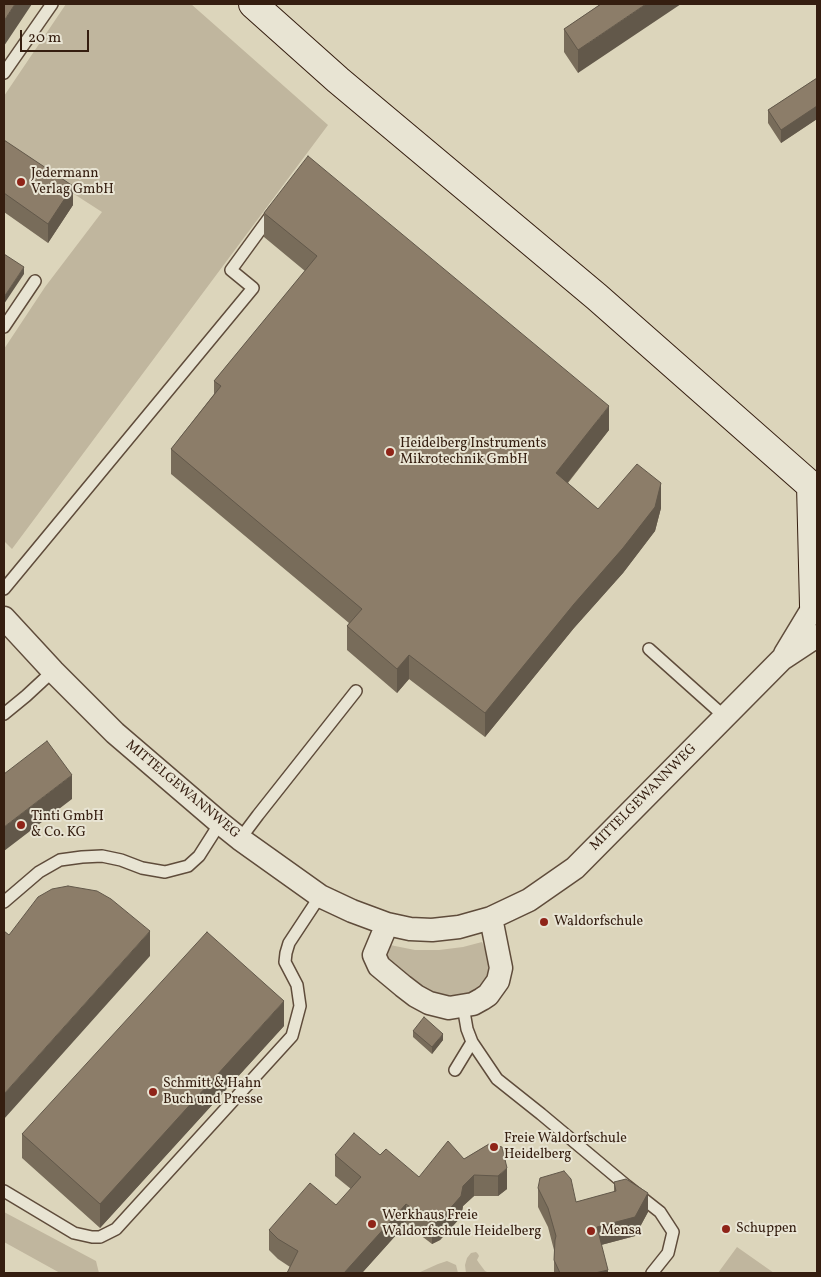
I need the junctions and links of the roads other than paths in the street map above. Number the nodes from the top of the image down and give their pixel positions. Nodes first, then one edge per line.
1 (52, 4) edge
2 (253, 4) edge
3 (4, 73) edge
4 (278, 206) edge
5 (35, 281) dead end
6 (4, 327) edge
7 (814, 488) edge
8 (4, 589) edge
9 (816, 604) edge
10 (4, 618) edge
11 (817, 636) edge
12 (649, 649) dead end
13 (782, 659) junction
14 (53, 671) junction
15 (356, 691) dead end
16 (4, 714) edge
17 (725, 717) junction
18 (220, 823) junction
19 (240, 839) junction
20 (320, 896) junction
21 (4, 902) edge
22 (491, 918) junction
23 (387, 924) junction
24 (463, 1006) junction
25 (472, 1042) junction
26 (455, 1070) dead end
27 (4, 1191) edge
28 (652, 1273) edge

1 - 3 lane
2 - 7 main road
4 - 8 lane
5 - 6 lane
7 - 9 main road
9 - 13 street, MITTELGEWANNWEG
10 - 14 street, MITTELGEWANNWEG
11 - 13 street, MITTELGEWANNWEG
12 - 17 lane
13 - 17 street, MITTELGEWANNWEG
14 - 16 lane
14 - 18 street, MITTELGEWANNWEG
15 - 19 lane
17 - 22 street, MITTELGEWANNWEG
18 - 19 street, MITTELGEWANNWEG
18 - 21 lane
19 - 20 street, MITTELGEWANNWEG
20 - 23 street, MITTELGEWANNWEG
20 - 27 lane
22 - 23 street, MITTELGEWANNWEG
22 - 24 street
23 - 24 street
24 - 25 lane
25 - 26 lane
25 - 28 lane

